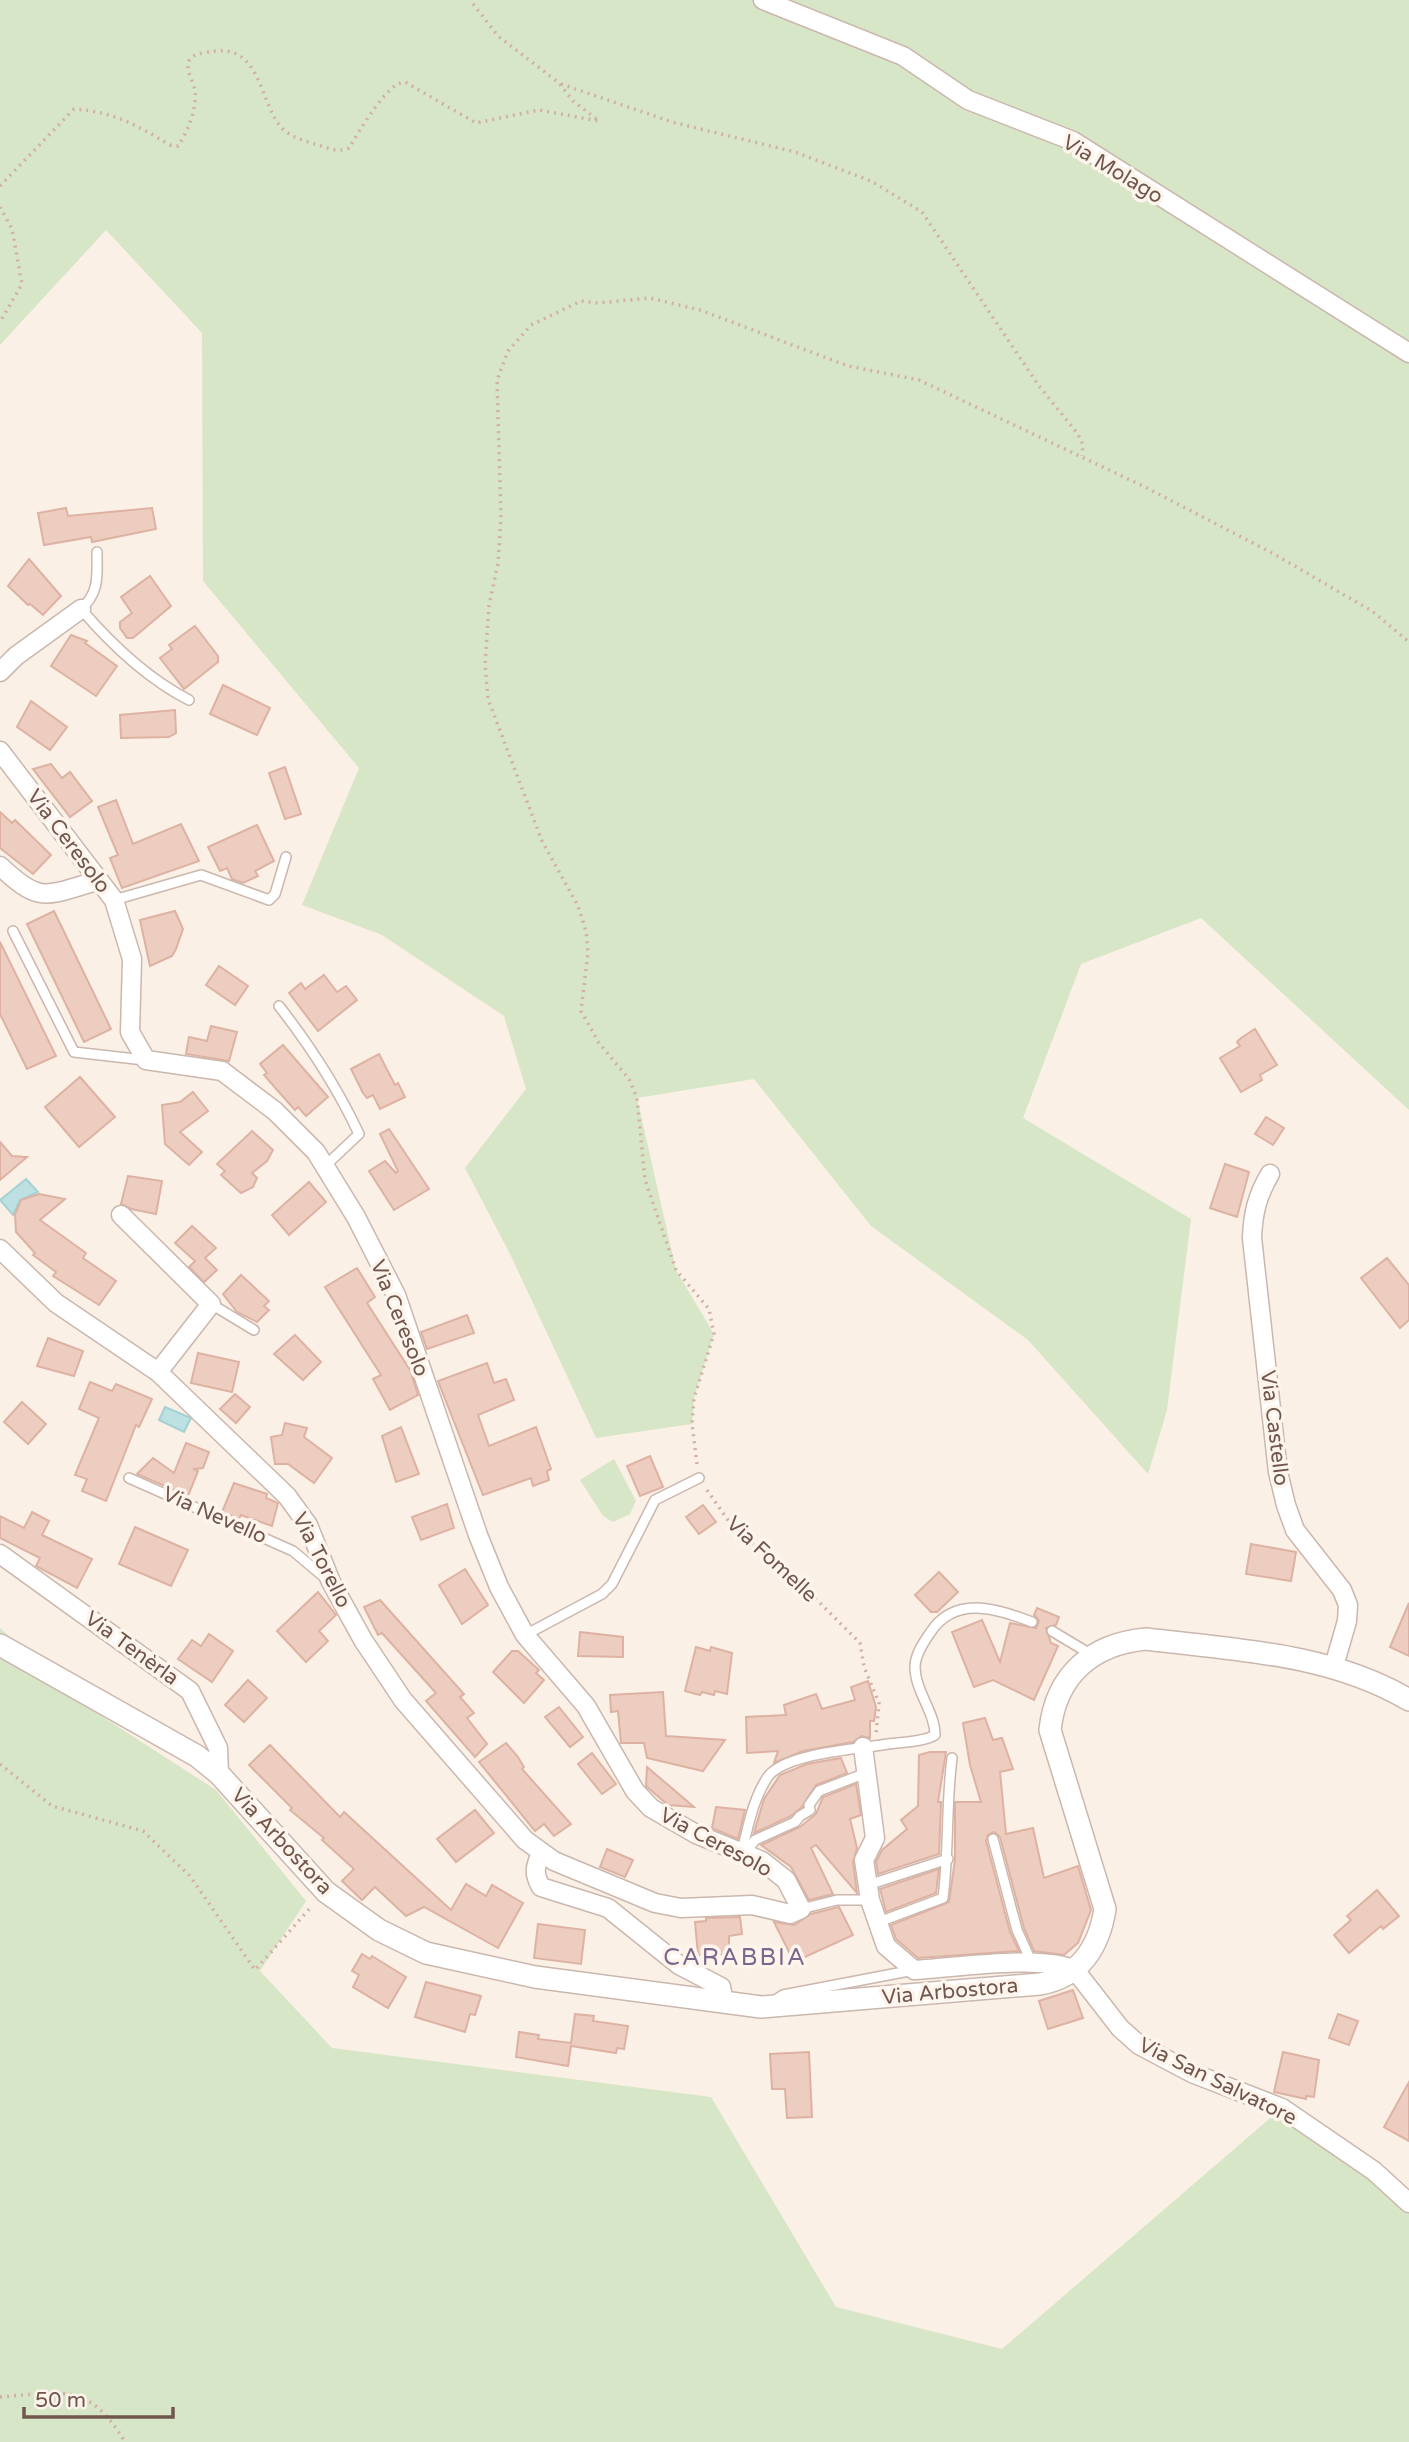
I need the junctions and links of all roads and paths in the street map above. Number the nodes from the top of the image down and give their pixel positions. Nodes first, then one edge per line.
1 (470, 0) edge
2 (763, 0) edge
3 (559, 83) junction
4 (0, 186) edge
5 (0, 207) edge
6 (0, 322) edge
7 (1409, 353) edge
8 (1082, 456) junction
9 (97, 552) dead end
10 (81, 609) junction
11 (1409, 642) edge
12 (0, 672) edge
13 (189, 700) dead end
14 (0, 751) edge
15 (286, 857) dead end
16 (0, 866) edge
17 (97, 881) junction
18 (114, 900) junction
19 (13, 931) dead end
20 (279, 1006) dead end
21 (146, 1060) junction
22 (324, 1167) junction
23 (1270, 1174) dead end
24 (121, 1215) dead end
25 (0, 1249) edge
26 (211, 1304) junction
27 (254, 1330) dead end
28 (158, 1372) junction
29 (129, 1478) dead end
30 (699, 1478) junction
31 (0, 1554) edge
32 (331, 1582) junction
33 (1032, 1622) dead end
34 (1052, 1631) dead end
35 (525, 1635) junction
36 (0, 1645) edge
37 (1092, 1655) junction
38 (1334, 1666) junction
39 (1409, 1700) edge
40 (869, 1747) junction
41 (952, 1758) dead end
42 (0, 1764) edge
43 (866, 1773) junction
44 (219, 1774) junction
45 (993, 1839) dead end
46 (541, 1853) junction
47 (743, 1855) junction
48 (948, 1859) junction
49 (326, 1892) junction
50 (869, 1892) junction
51 (801, 1909) junction
52 (876, 1923) junction
53 (1032, 1963) junction
54 (914, 1970) junction
55 (1075, 1970) junction
56 (724, 2003) junction
57 (761, 2007) junction
58 (1409, 2203) edge
59 (0, 2397) edge
60 (125, 2442) edge

1 - 3 path
2 - 7 street, Via Molago
3 - 4 path
3 - 8 path
5 - 6 path
8 - 11 path
8 - 30 path
9 - 10 lane
10 - 12 street
10 - 13 lane
14 - 17 street, Via Ceresolo
15 - 18 lane
16 - 17 street
17 - 18 street, Via Ceresolo
18 - 21 street, Via Ceresolo
19 - 21 lane
20 - 22 lane
21 - 22 street, Via Ceresolo
22 - 35 street, Via Ceresolo
23 - 38 street, Via Castello
24 - 26 street
25 - 28 street, Via Torello
26 - 27 lane
26 - 28 street
28 - 32 street, Via Torello
29 - 32 lane, Via Nevello
30 - 35 lane
30 - 40 path, Via Fomelle
31 - 44 street, Via Tenèrla
32 - 46 street, Via Torello
33 - 40 lane
34 - 37 lane
35 - 47 street, Via Ceresolo
36 - 44 street, Via Arbostora
37 - 38 street
37 - 55 street
38 - 39 street
40 - 43 street
40 - 47 lane
41 - 48 lane
42 - 49 path
43 - 47 lane
43 - 50 street
44 - 49 street, Via Arbostora
45 - 53 lane
46 - 51 street, Via Torello
46 - 56 street
47 - 51 street, Via Ceresolo
48 - 50 lane
48 - 52 lane
49 - 56 street, Via Arbostora
50 - 51 lane
50 - 52 street
52 - 54 street
53 - 54 street
53 - 55 street
54 - 57 lane
55 - 57 street, Via Arbostora
55 - 58 street, Via San Salvatore
56 - 57 street, Via Arbostora
59 - 60 path

